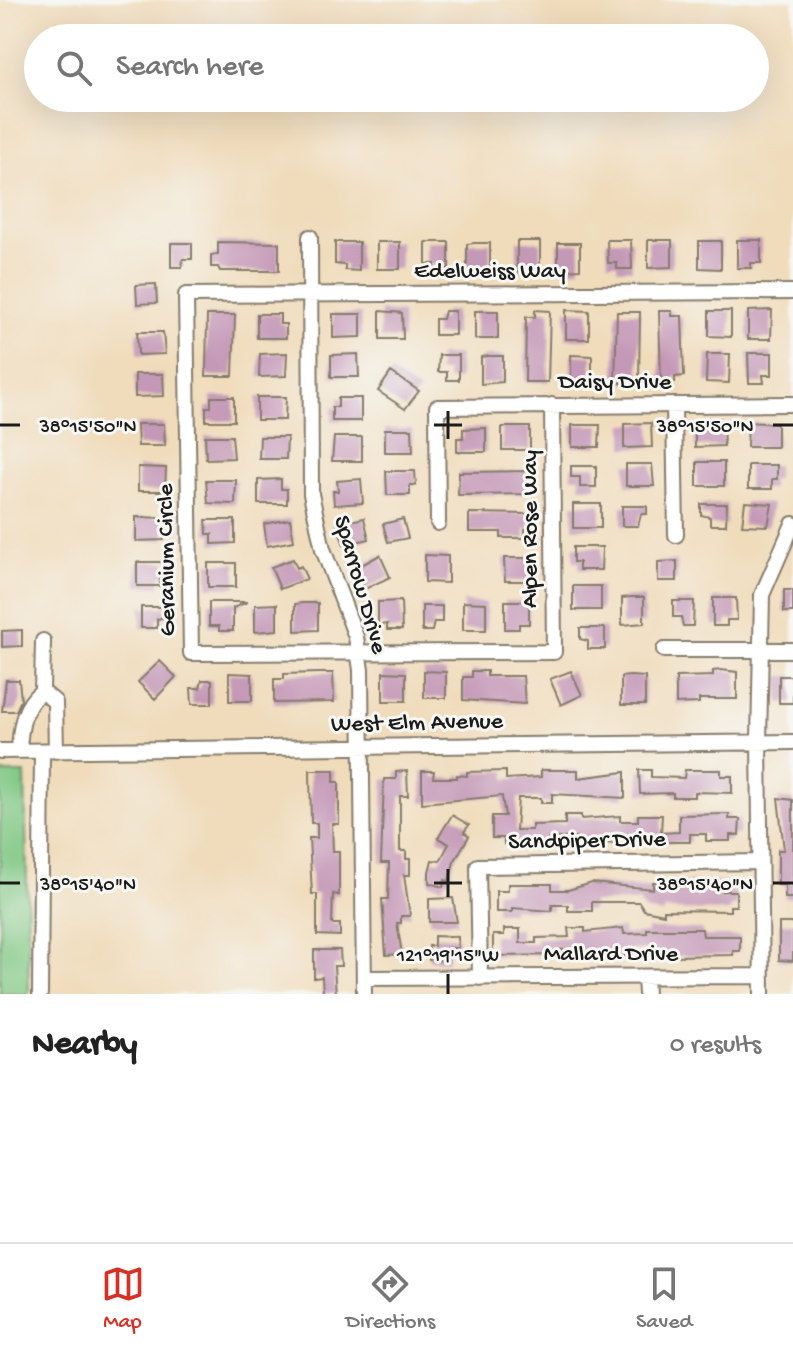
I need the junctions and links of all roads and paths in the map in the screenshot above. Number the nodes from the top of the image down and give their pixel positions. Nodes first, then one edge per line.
1 (310, 237) dead end
2 (793, 292) edge
3 (186, 295) joint
4 (311, 296) junction
5 (793, 404) edge
6 (552, 405) junction
7 (674, 405) junction
8 (438, 523) dead end
9 (793, 524) edge
10 (676, 535) dead end
11 (43, 641) dead end
12 (761, 649) junction
13 (664, 650) dead end
14 (793, 650) edge
15 (554, 652) joint
16 (360, 653) junction
17 (42, 691) junction
18 (759, 741) junction
19 (793, 742) edge
20 (362, 747) junction
21 (0, 751) edge
22 (19, 751) junction
23 (49, 751) junction
24 (760, 862) junction
25 (761, 976) junction
26 (645, 977) junction
27 (364, 978) junction
28 (480, 978) junction
29 (40, 994) edge
30 (364, 994) edge
31 (646, 994) edge
32 (762, 994) edge

1 - 4 street, Sparrow Drive
2 - 4 street, Edelweiss Way
3 - 4 street, Edelweiss Way
3 - 16 street, Geranium Circle
4 - 16 street, Sparrow Drive
5 - 7 street, Daisy Drive
6 - 7 street, Daisy Drive
6 - 8 street, Daisy Drive
6 - 15 street, Alpen Rose Way
7 - 10 street
9 - 12 street
11 - 17 street
12 - 13 street
12 - 14 street
12 - 18 street
15 - 16 street, Geranium Circle
16 - 20 street, Sparrow Drive
17 - 22 street
17 - 23 street
18 - 19 street, West Elm Avenue
18 - 20 street, West Elm Avenue
18 - 24 street
20 - 23 street, West Elm Avenue
20 - 27 street, Sparrow Drive
21 - 22 street, West Elm Avenue
22 - 23 street, West Elm Avenue
23 - 29 street
24 - 25 street
24 - 28 street, Sandpiper Drive
25 - 26 street, Mallard Drive
25 - 32 street
26 - 28 street, Mallard Drive
26 - 31 street
27 - 28 street, Mallard Drive
27 - 30 street, Sparrow Drive

